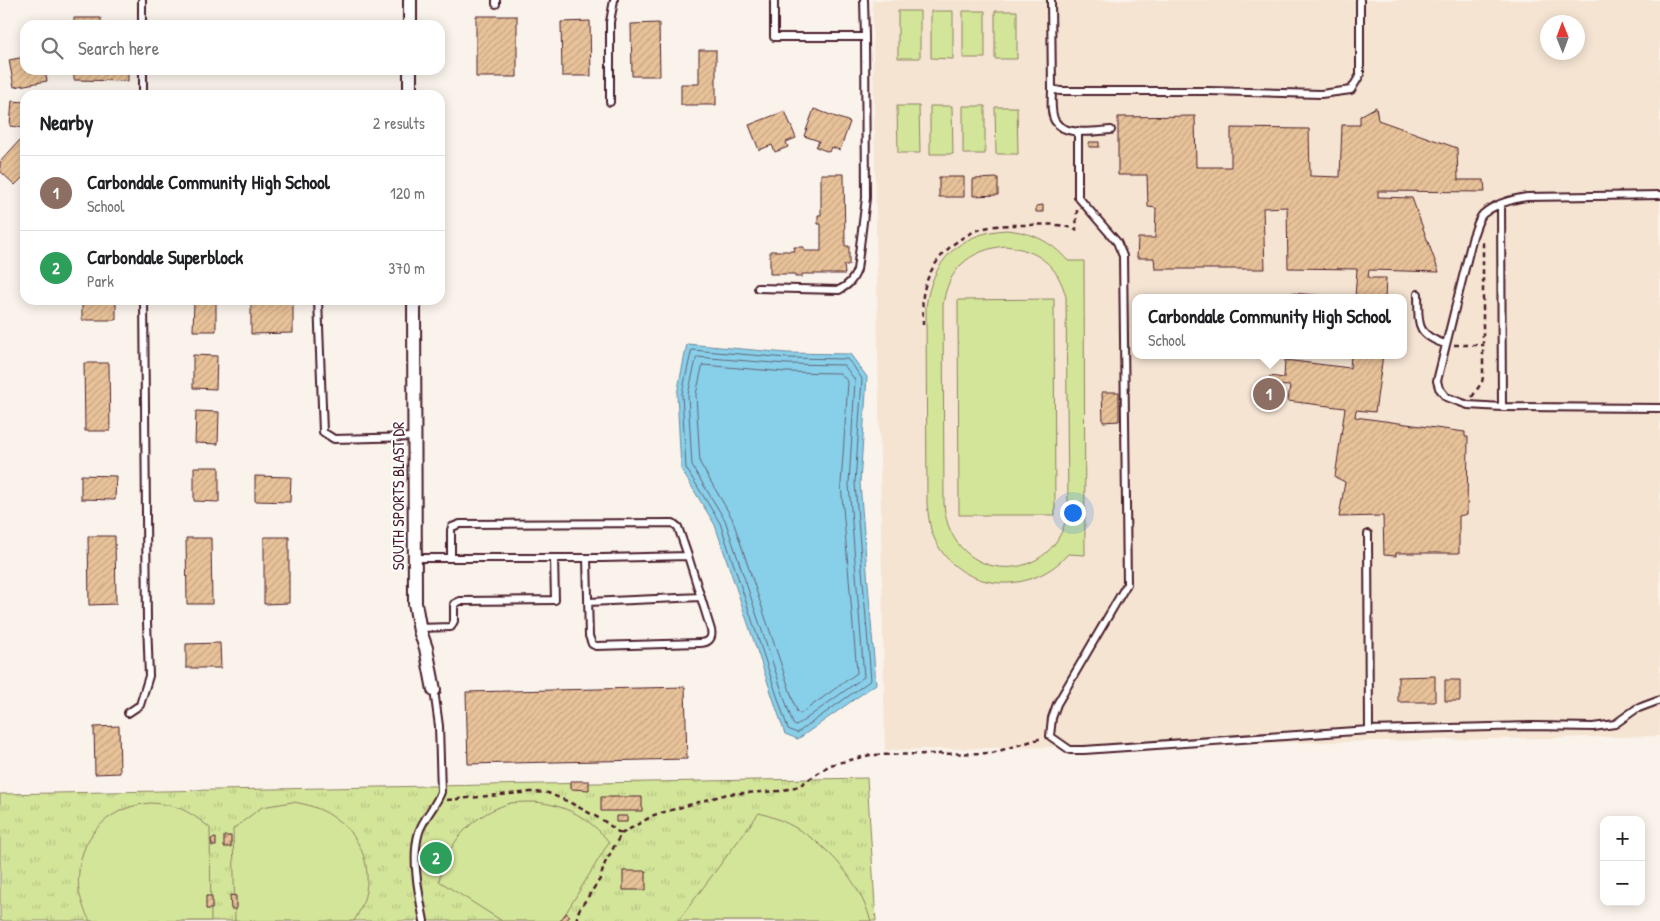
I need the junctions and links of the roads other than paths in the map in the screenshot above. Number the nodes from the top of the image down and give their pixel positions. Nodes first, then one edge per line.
1 (142, 0) edge
2 (410, 0) edge
3 (614, 0) edge
4 (774, 0) edge
5 (864, 0) edge
6 (1051, 0) edge
7 (1360, 0) edge
8 (142, 20) edge
9 (410, 20) edge
10 (865, 37) junction
11 (143, 75) edge
12 (410, 75) edge
13 (1052, 89) junction
14 (143, 90) edge
15 (410, 90) edge
16 (610, 102) dead end
17 (1111, 130) dead end
18 (1078, 131) junction
19 (1660, 196) edge
20 (1501, 204) junction
21 (758, 288) dead end
22 (1418, 294) dead end
23 (144, 305) edge
24 (318, 305) edge
25 (414, 305) edge
26 (1445, 344) junction
27 (1502, 407) junction
28 (1660, 408) edge
29 (415, 437) junction
30 (1368, 534) dead end
31 (688, 556) junction
32 (415, 558) junction
33 (451, 558) junction
34 (554, 558) junction
35 (587, 558) junction
36 (701, 597) junction
37 (588, 602) junction
38 (419, 628) junction
39 (434, 690) joint
40 (1660, 700) edge
41 (128, 713) dead end
42 (1369, 730) junction
43 (424, 921) edge

1 - 8 lane
2 - 9 street
3 - 16 lane
4 - 10 lane
5 - 10 lane
6 - 13 lane
7 - 13 lane
10 - 21 lane
11 - 14 lane
12 - 15 street
13 - 18 lane
17 - 18 lane
18 - 42 lane
19 - 20 lane
20 - 26 lane
20 - 27 lane
22 - 26 lane
23 - 41 lane
24 - 29 lane
25 - 29 street, SOUTH SPORTS BLAST DR
26 - 27 lane
27 - 28 lane
29 - 32 street, SOUTH SPORTS BLAST DR
30 - 42 lane
31 - 33 lane
31 - 35 lane
31 - 36 lane
32 - 33 lane
32 - 38 street, SOUTH SPORTS BLAST DR
33 - 34 lane
34 - 35 lane
34 - 38 lane
35 - 37 lane
36 - 37 lane
36 - 37 lane
38 - 39 street, SOUTH SPORTS BLAST DR
39 - 43 lane
40 - 42 lane

